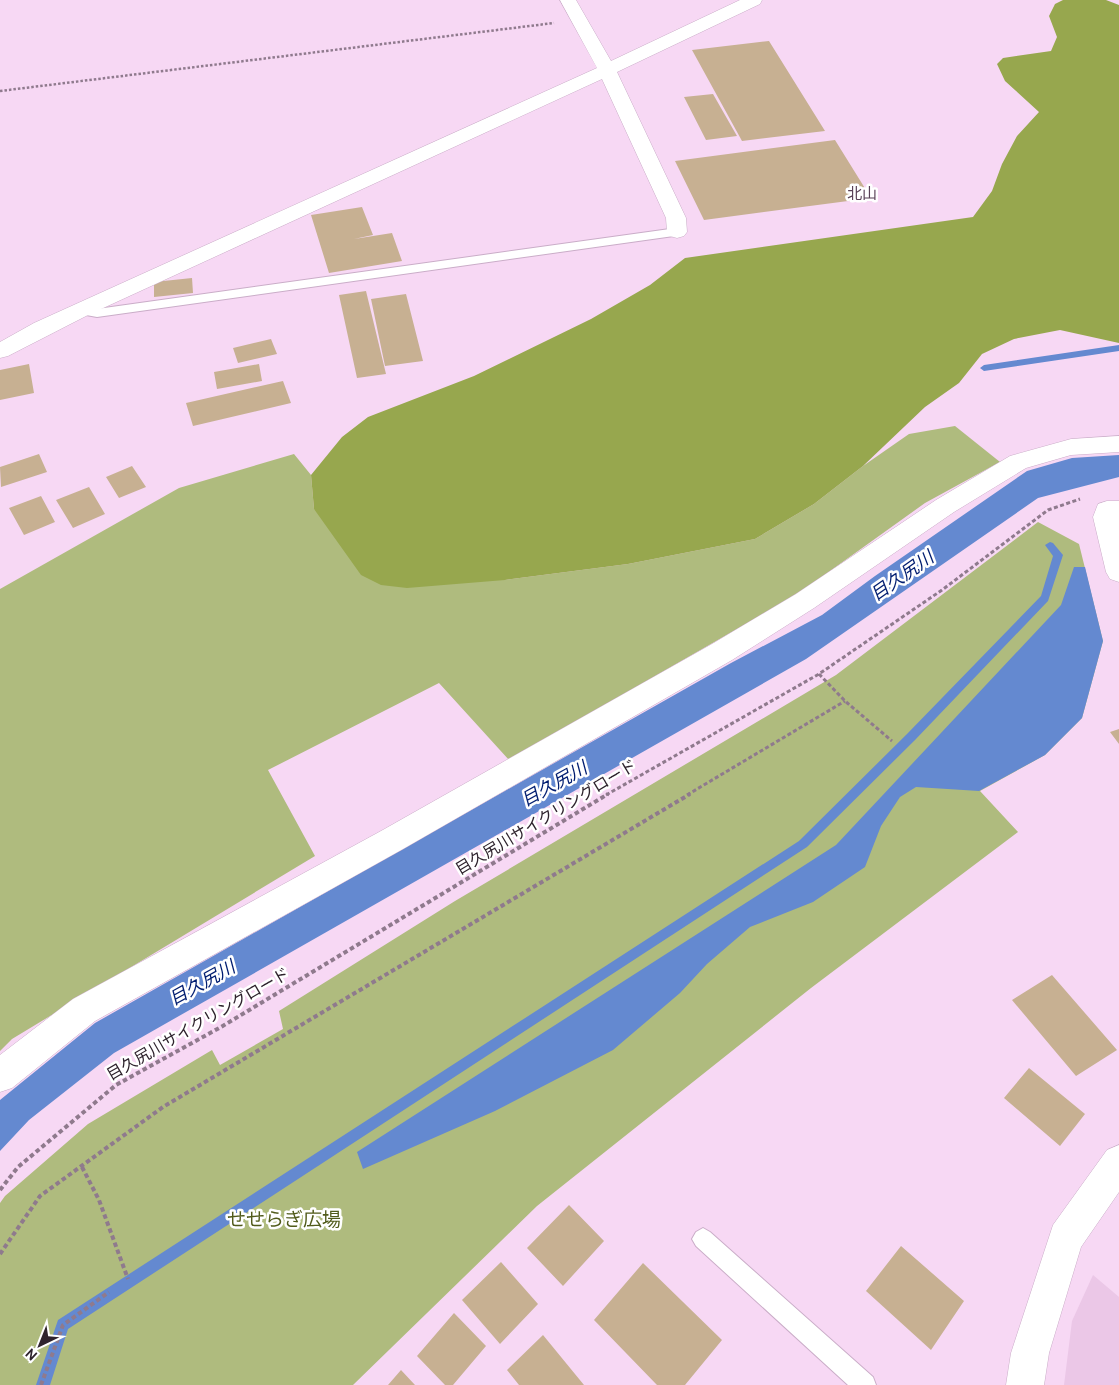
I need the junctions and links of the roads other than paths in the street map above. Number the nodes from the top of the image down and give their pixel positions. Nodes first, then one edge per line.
1 (568, 0) edge
2 (754, 0) edge
3 (606, 70) junction
4 (677, 232) joint
5 (80, 310) junction
6 (0, 352) edge
7 (1119, 444) edge
8 (1119, 510) edge
9 (1119, 572) edge
10 (0, 1076) edge
11 (1119, 1162) edge
12 (702, 1239) dead end
13 (865, 1385) edge
14 (1025, 1385) edge

1 - 3 street
2 - 3 street
3 - 4 street
3 - 5 street
4 - 5 lane
5 - 6 street
7 - 10 street
8 - 9 street
11 - 14 street
12 - 13 lane

